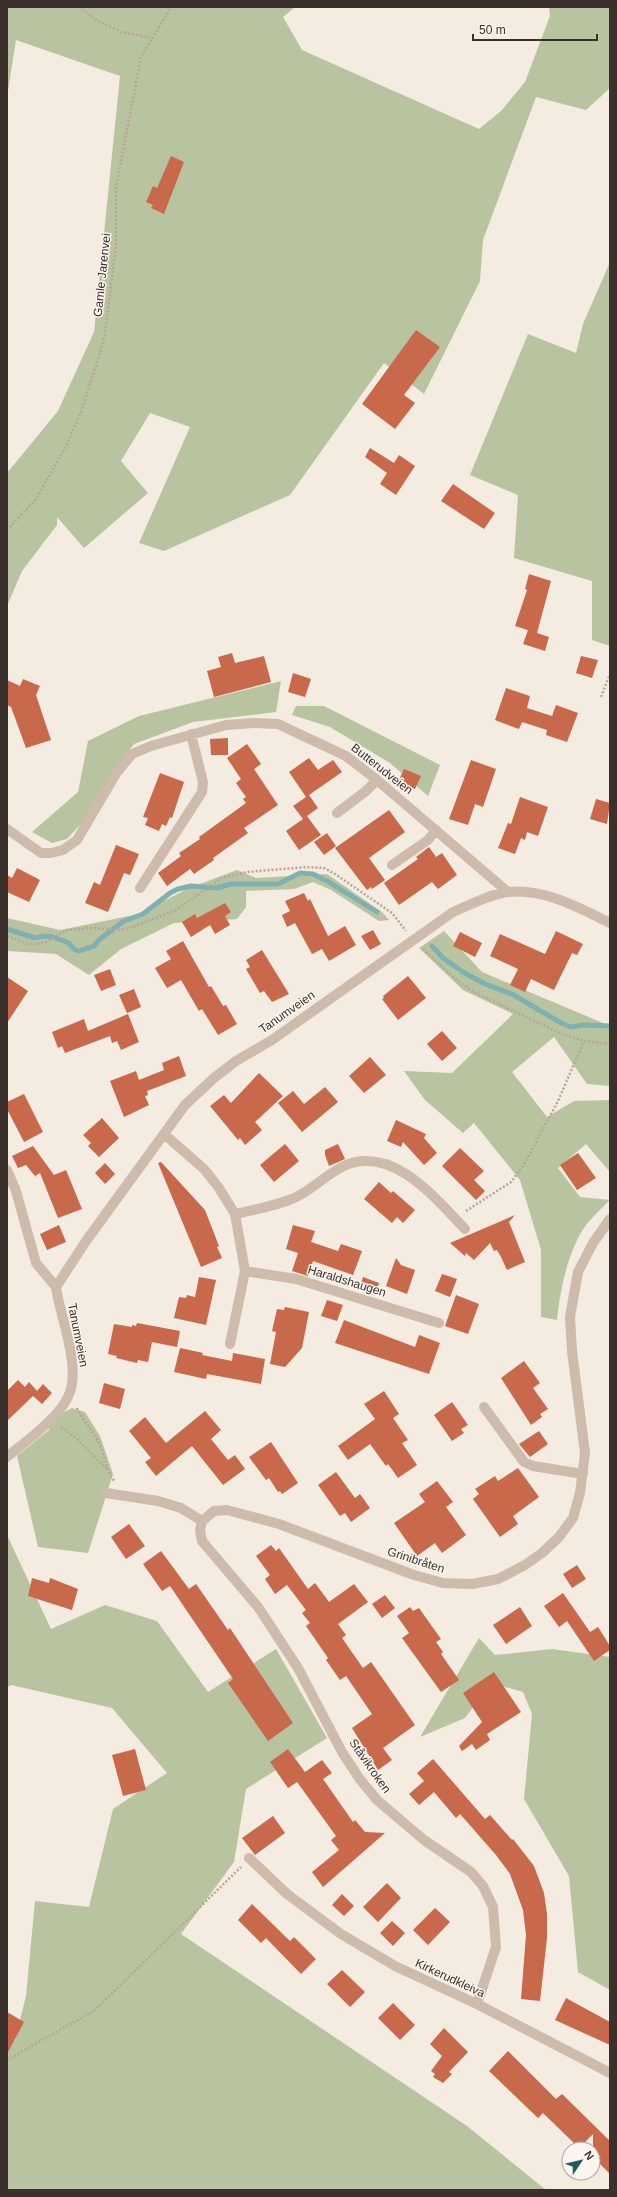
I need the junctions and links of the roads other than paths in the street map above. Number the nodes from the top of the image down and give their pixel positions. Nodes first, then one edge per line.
1 (191, 734) junction
2 (377, 780) junction
3 (337, 813) dead end
4 (7, 829) edge
5 (436, 830) junction
6 (392, 865) dead end
7 (140, 888) dead end
8 (508, 892) junction
9 (610, 923) edge
10 (164, 1134) junction
11 (7, 1170) edge
12 (235, 1214) junction
13 (610, 1219) edge
14 (465, 1229) dead end
15 (245, 1270) junction
16 (56, 1287) junction
17 (439, 1323) dead end
18 (230, 1344) dead end
19 (484, 1407) dead end
20 (7, 1457) edge
21 (583, 1474) junction
22 (106, 1493) dead end
23 (201, 1525) junction
24 (249, 1858) road end
25 (477, 2004) junction
26 (610, 2073) edge

1 - 2 street, Butterudveien
1 - 4 street, Butterudveien
1 - 7 street
2 - 3 street
2 - 5 street, Butterudveien
5 - 6 street
5 - 8 street, Butterudveien
8 - 9 street, Tanumveien
8 - 10 street, Tanumveien
10 - 12 street
10 - 16 street, Tanumveien
11 - 16 street, Tanumveien
12 - 14 street
12 - 15 street
13 - 21 street, Grinibråten
15 - 17 street, Haraldshaugen
15 - 18 street
16 - 20 street, Tanumveien
19 - 21 street
21 - 23 street, Grinibråten
22 - 23 street
23 - 25 street, Ståvikroken
24 - 25 street, Kirkerudkleiva
25 - 26 street, Kirkerudkleiva

